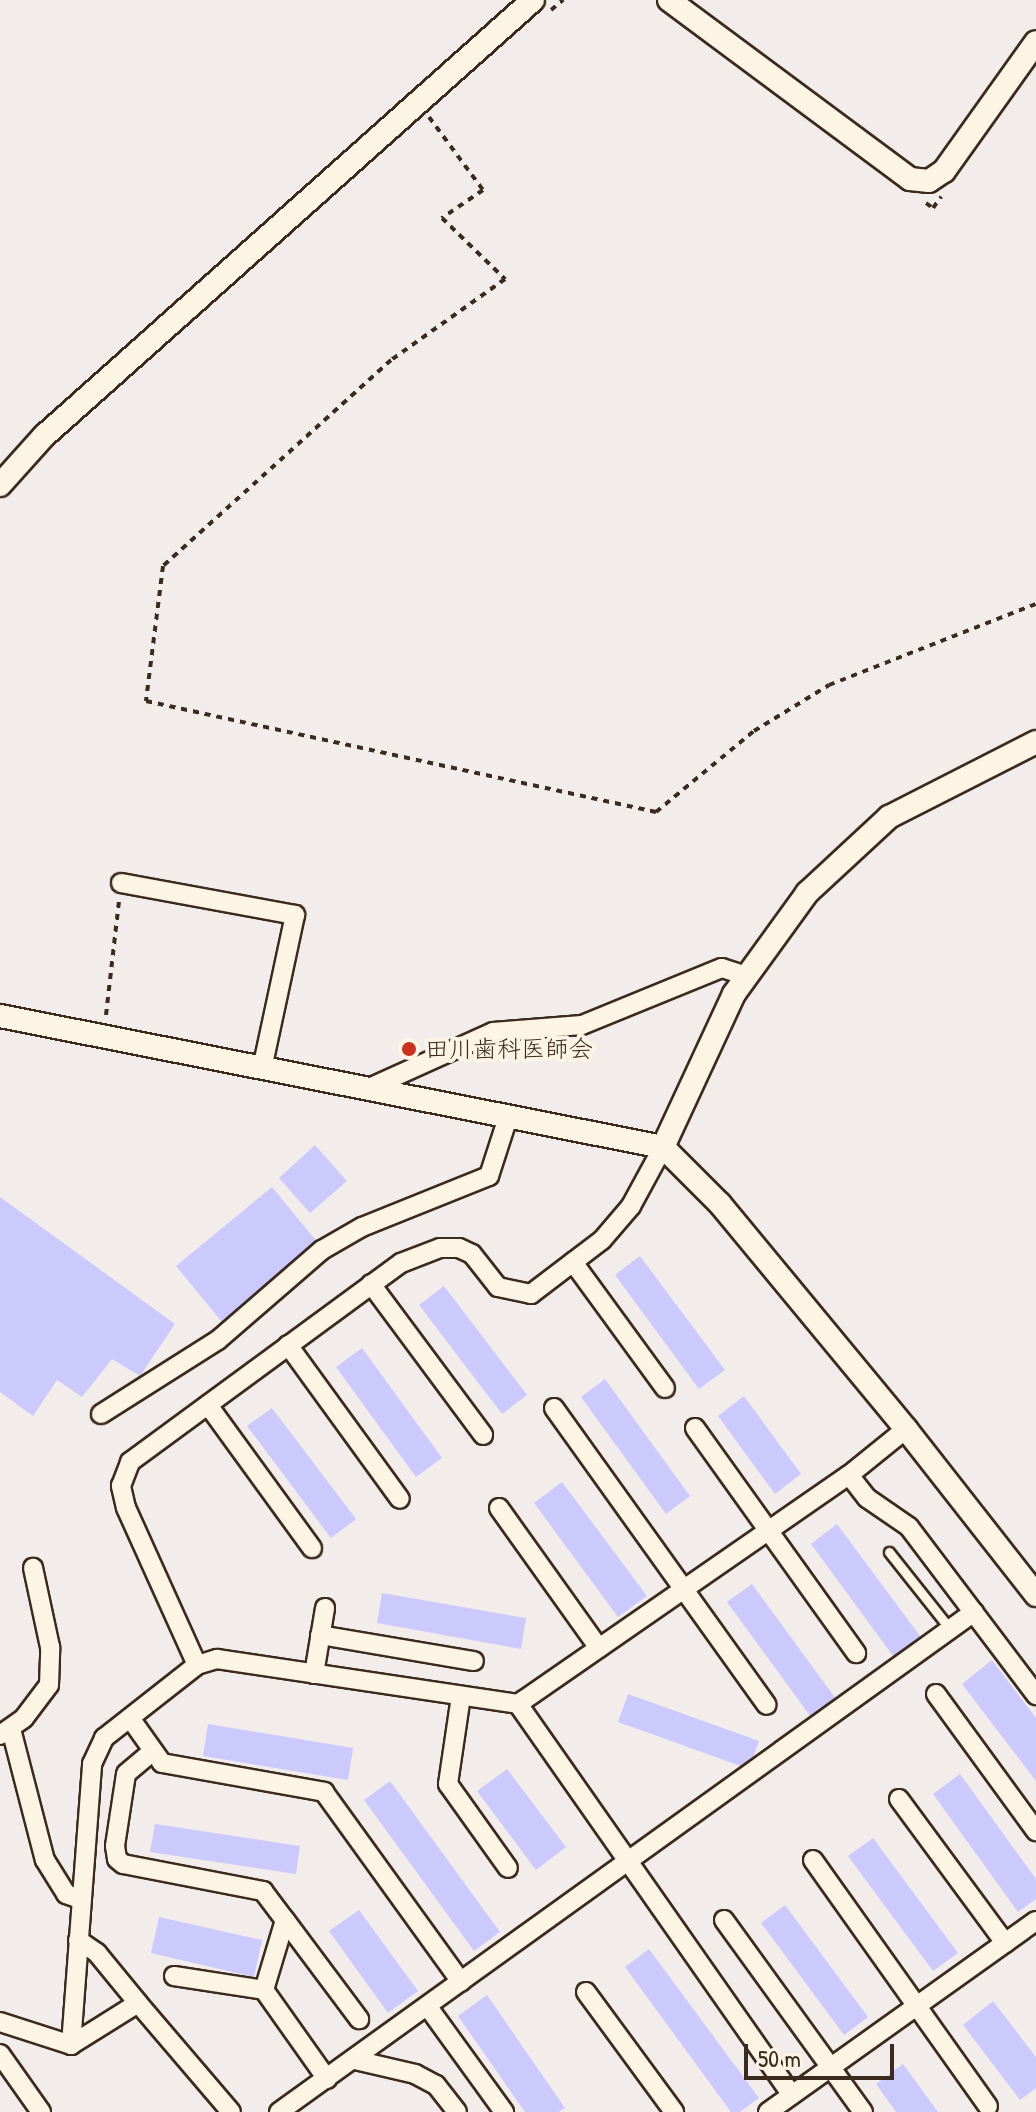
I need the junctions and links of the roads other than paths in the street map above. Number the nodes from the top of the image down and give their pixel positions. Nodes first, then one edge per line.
1 (533, 0) edge
2 (669, 0) edge
3 (1036, 42) edge
4 (0, 485) edge
5 (1036, 742) edge
6 (121, 883) road end
7 (747, 976) junction
8 (0, 1016) edge
9 (262, 1069) junction
10 (367, 1089) junction
11 (508, 1117) junction
12 (663, 1147) junction
13 (573, 1262) junction
14 (371, 1284) junction
15 (288, 1345) junction
16 (665, 1388) dead end
17 (208, 1405) junction
18 (554, 1408) dead end
19 (101, 1414) dead end
20 (695, 1428) dead end
21 (906, 1429) junction
22 (483, 1435) dead end
23 (849, 1475) junction
24 (400, 1499) dead end
25 (499, 1508) dead end
26 (768, 1531) junction
27 (312, 1548) dead end
28 (889, 1552) dead end
29 (33, 1568) dead end
30 (683, 1589) junction
31 (1036, 1595) edge
32 (325, 1608) dead end
33 (974, 1612) junction
34 (950, 1629) junction
35 (320, 1635) junction
36 (599, 1648) junction
37 (856, 1653) dead end
38 (474, 1661) dead end
39 (197, 1665) junction
40 (314, 1674) junction
41 (936, 1694) dead end
42 (1036, 1695) edge
43 (461, 1696) junction
44 (518, 1704) junction
45 (767, 1705) dead end
46 (130, 1718) junction
47 (6, 1732) edge
48 (153, 1751) junction
49 (899, 1799) dead end
50 (1036, 1831) edge
51 (628, 1859) junction
52 (813, 1860) dead end
53 (508, 1868) dead end
54 (80, 1899) junction
55 (285, 1920) junction
56 (724, 1920) dead end
57 (1036, 1921) edge
58 (78, 1940) junction
59 (1005, 1943) junction
60 (174, 1976) dead end
61 (461, 1982) junction
62 (264, 1990) junction
63 (586, 1992) dead end
64 (138, 2003) junction
65 (917, 2006) junction
66 (428, 2007) junction
67 (359, 2019) dead end
68 (0, 2022) edge
69 (71, 2045) junction
70 (0, 2054) edge
71 (355, 2060) junction
72 (831, 2068) junction
73 (327, 2079) junction
74 (792, 2095) junction
75 (988, 2106) dead end
76 (41, 2112) edge
77 (231, 2112) edge
78 (279, 2112) edge
79 (457, 2112) edge
80 (504, 2112) edge
81 (674, 2112) edge
82 (768, 2112) edge
83 (863, 2112) edge

1 - 4 street
2 - 3 street
5 - 7 street
6 - 9 street
7 - 10 street
7 - 12 street
8 - 9 street
9 - 10 street
10 - 11 street
11 - 12 street
11 - 19 street
12 - 13 street
12 - 21 street
13 - 14 street
13 - 16 street
14 - 15 street
14 - 22 street
15 - 17 street
15 - 24 street
17 - 27 street
17 - 39 street
18 - 30 street
20 - 26 street
21 - 23 street
21 - 31 street
23 - 26 street
23 - 33 street
25 - 36 street
26 - 30 street
26 - 37 street
28 - 34 lane
29 - 47 street
30 - 36 street
30 - 45 street
32 - 35 street
33 - 34 street
33 - 42 street
34 - 51 street
35 - 38 street
35 - 40 street
36 - 44 street
39 - 40 street
39 - 46 street
40 - 43 street
41 - 50 street
43 - 44 street
43 - 53 street
44 - 51 street
46 - 48 street
46 - 54 street
47 - 54 street
48 - 55 street
48 - 61 street
49 - 59 street
51 - 61 street
51 - 74 street
52 - 65 street
54 - 58 street
55 - 62 street
55 - 67 street
56 - 72 street
57 - 59 street
58 - 64 street
58 - 69 street
59 - 65 street
60 - 62 street
61 - 66 street
62 - 73 street
63 - 81 street
64 - 69 street
64 - 77 street
65 - 72 street
65 - 75 street
66 - 71 street
66 - 80 street
68 - 69 street
70 - 76 street
71 - 73 street
71 - 79 street
72 - 74 street
72 - 83 street
73 - 78 street
74 - 82 street

